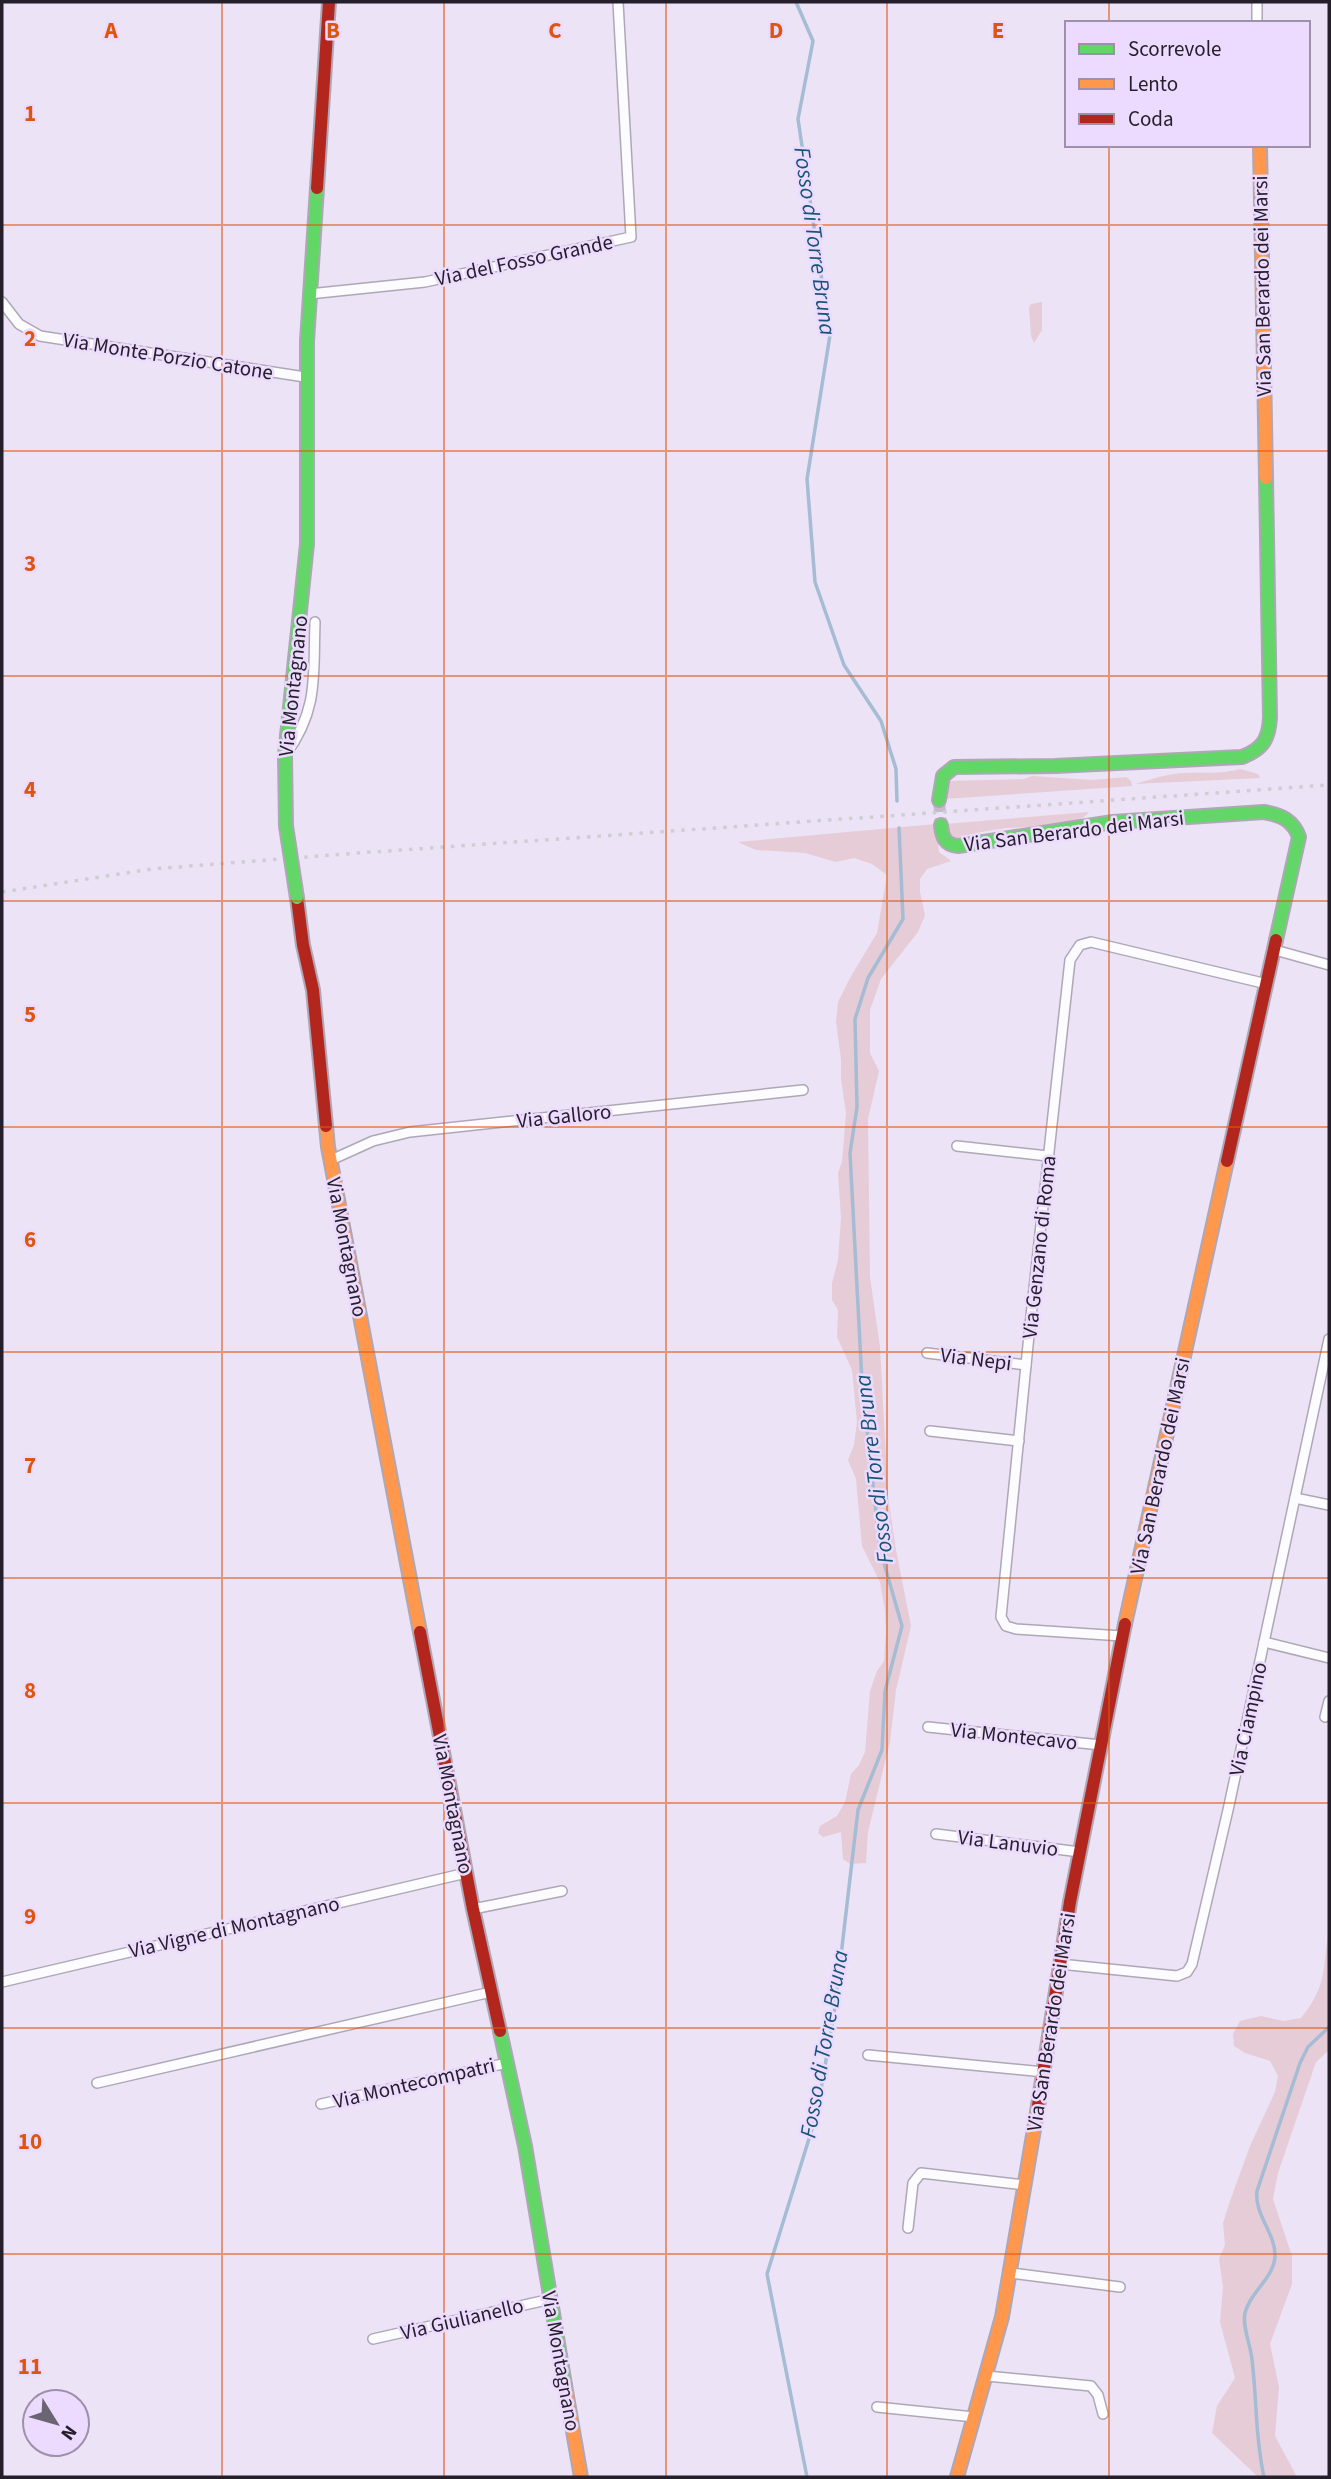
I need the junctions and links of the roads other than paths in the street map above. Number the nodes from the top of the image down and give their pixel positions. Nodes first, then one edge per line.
1 (329, 2) edge
2 (618, 2) edge
3 (1257, 2) edge
4 (1257, 21) edge
5 (1260, 147) edge
6 (309, 294) junction
7 (2, 302) edge
8 (305, 377) junction
9 (315, 622) dead end
10 (285, 755) junction
11 (939, 800) tunnel mouth
12 (941, 825) tunnel mouth
13 (1275, 950) junction
14 (1329, 965) edge
15 (1267, 984) junction
16 (803, 1090) dead end
17 (957, 1146) dead end
18 (1048, 1156) junction
19 (331, 1160) junction
20 (1329, 1339) edge
21 (927, 1353) dead end
22 (1026, 1365) junction
23 (1325, 1381) edge
24 (930, 1431) dead end
25 (1019, 1441) junction
26 (1295, 1497) junction
27 (1329, 1505) edge
28 (1122, 1636) junction
29 (1265, 1642) junction
30 (1329, 1658) edge
31 (1329, 1700) edge
32 (1325, 1717) dead end
33 (928, 1727) dead end
34 (1101, 1745) junction
35 (936, 1834) dead end
36 (1080, 1852) junction
37 (466, 1872) junction
38 (562, 1891) dead end
39 (473, 1909) junction
40 (1060, 1964) junction
41 (2, 1982) edge
42 (491, 1992) junction
43 (868, 2055) dead end
44 (506, 2063) junction
45 (1044, 2073) junction
46 (97, 2083) dead end
47 (321, 2104) dead end
48 (1025, 2185) junction
49 (908, 2228) dead end
50 (1011, 2273) junction
51 (1120, 2287) dead end
52 (551, 2299) junction
53 (373, 2339) dead end
54 (987, 2376) junction
55 (877, 2407) dead end
56 (1103, 2413) dead end
57 (974, 2417) junction
58 (582, 2477) edge
59 (957, 2477) edge

1 - 6 street, Via Montagnano
2 - 6 street, Via del Fosso Grande
3 - 4 street
5 - 11 street, Via San Berardo dei Marsi
6 - 8 street, Via Montagnano
7 - 8 street, Via Monte Porzio Catone
8 - 10 street, Via Montagnano
9 - 10 street
10 - 19 street, Via Montagnano, bridge
12 - 13 street, Via San Berardo dei Marsi
13 - 14 street
13 - 15 street, Via San Berardo dei Marsi
15 - 18 street, Via Genzano di Roma
15 - 28 street, Via San Berardo dei Marsi
16 - 19 street, Via Galloro
17 - 18 street
18 - 22 street, Via Genzano di Roma
19 - 37 street, Via Montagnano
20 - 23 street, Via Ciampino
21 - 22 street, Via Nepi
22 - 25 street, Via Genzano di Roma
23 - 26 street, Via Ciampino
24 - 25 street
25 - 28 street, Via Genzano di Roma
26 - 27 street
26 - 29 street, Via Ciampino
28 - 34 street, Via San Berardo dei Marsi
29 - 30 street
29 - 40 street, Via Ciampino
31 - 32 street
33 - 34 street, Via Montecavo
34 - 36 street, Via San Berardo dei Marsi
35 - 36 street, Via Lanuvio
36 - 40 street, Via San Berardo dei Marsi
37 - 39 street, Via Montagnano
37 - 41 street, Via Vigne di Montagnano
38 - 39 street
39 - 42 street, Via Montagnano
40 - 45 street, Via San Berardo dei Marsi
42 - 44 street, Via Montagnano
42 - 46 street
43 - 45 street
44 - 47 street, Via Montecompatri
44 - 52 street, Via Montagnano
45 - 48 street, Via San Berardo dei Marsi
48 - 49 street
48 - 50 street, Via San Berardo dei Marsi
50 - 51 street
50 - 54 street, Via San Berardo dei Marsi
52 - 53 street, Via Giulianello
52 - 58 street, Via Montagnano
54 - 56 street
54 - 57 street, Via San Berardo dei Marsi
55 - 57 street
57 - 59 street, Via San Berardo dei Marsi

